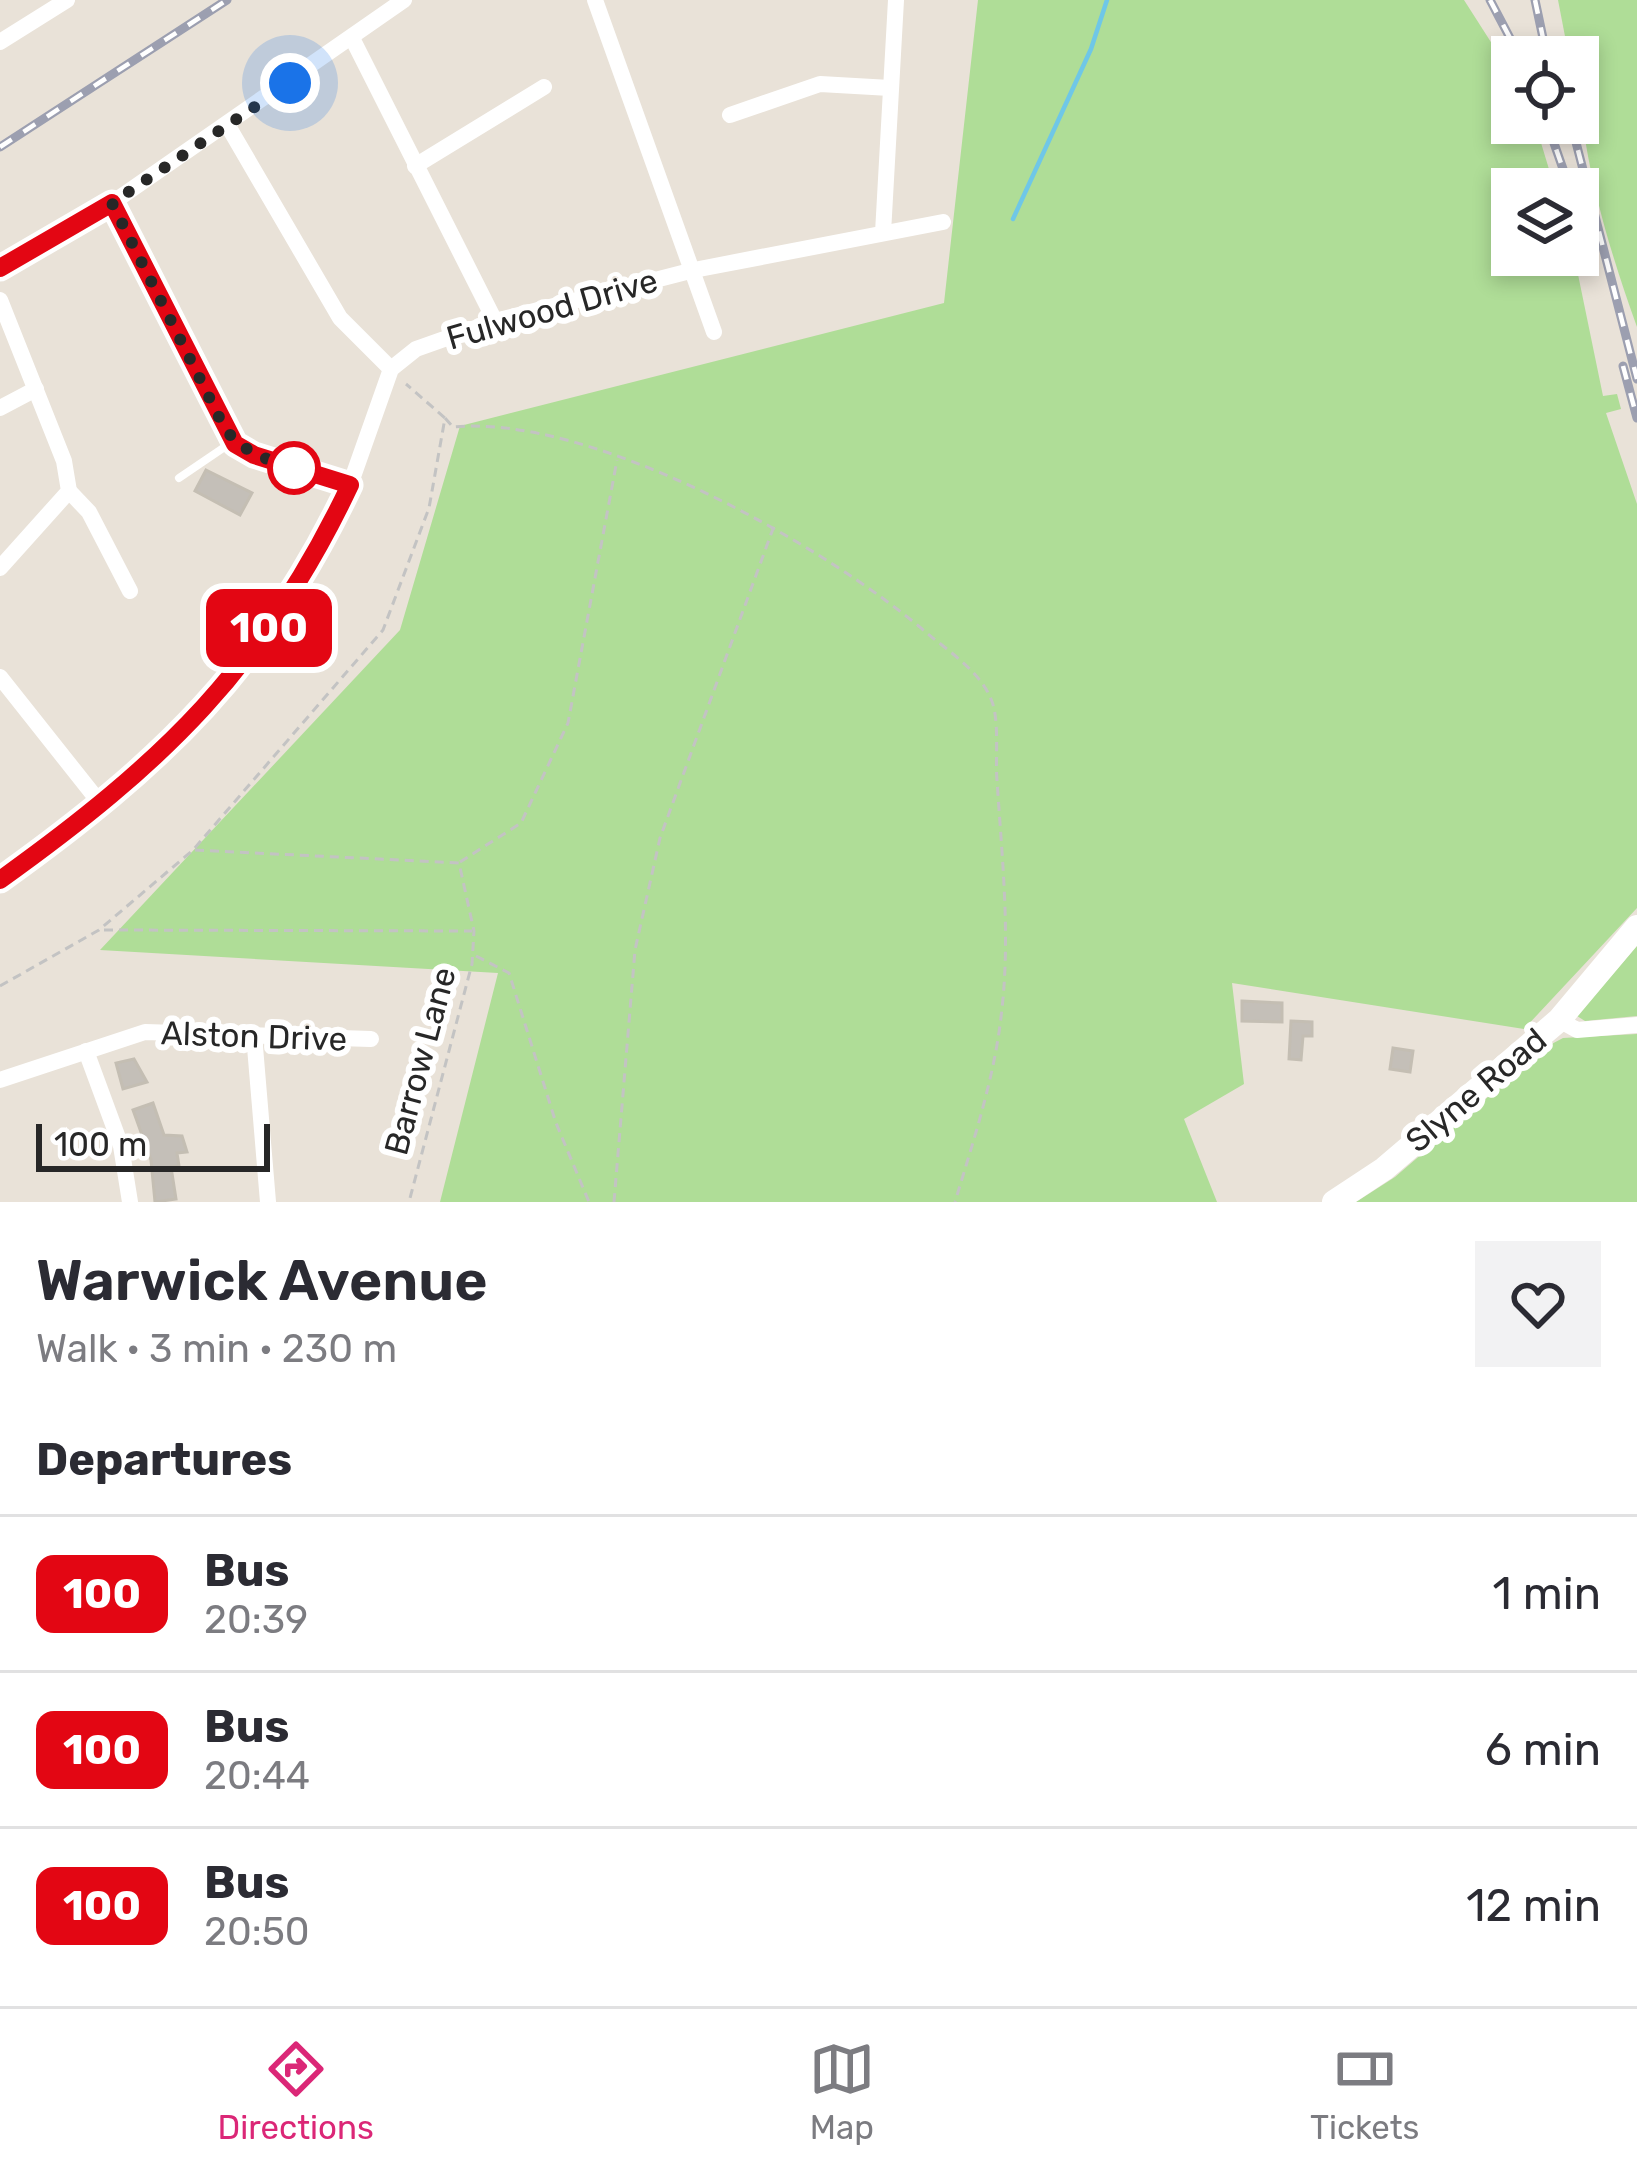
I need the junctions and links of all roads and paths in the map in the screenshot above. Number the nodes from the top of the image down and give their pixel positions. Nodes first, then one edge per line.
1 (67, 0) edge
2 (404, 0) edge
3 (896, 0) edge
4 (604, 2) edge
5 (353, 40) junction
6 (0, 42) edge
7 (544, 87) dead end
8 (890, 88) junction
9 (730, 115) dead end
10 (228, 126) junction
11 (415, 166) junction
12 (112, 203) junction
13 (943, 222) dead end
14 (883, 233) junction
15 (0, 268) edge
16 (694, 270) junction
17 (0, 300) edge
18 (495, 321) junction
19 (714, 332) dead end
20 (391, 369) junction
21 (36, 389) junction
22 (0, 407) edge
23 (445, 418) junction
24 (233, 441) junction
25 (616, 460) junction
26 (179, 478) dead end
27 (350, 485) junction
28 (69, 491) junction
29 (775, 526) junction
30 (0, 568) edge
31 (130, 591) dead end
32 (0, 677) edge
33 (100, 803) junction
34 (194, 850) junction
35 (459, 863) junction
36 (0, 879) edge
37 (1637, 927) edge
38 (99, 930) junction
39 (474, 931) junction
40 (472, 954) junction
41 (0, 986) edge
42 (1559, 1020) junction
43 (1637, 1025) edge
44 (254, 1035) junction
45 (371, 1038) dead end
46 (86, 1051) junction
47 (0, 1080) edge
48 (130, 1202) edge
49 (268, 1202) edge
50 (409, 1202) edge
51 (589, 1202) edge
52 (614, 1202) edge
53 (955, 1202) edge
54 (1334, 1202) edge

1 - 6 street
2 - 5 street
3 - 8 street
4 - 16 street
5 - 10 street
5 - 11 street
7 - 11 street
8 - 9 street
8 - 14 street
10 - 12 street
10 - 20 street
11 - 18 street
12 - 15 street
12 - 24 street
13 - 14 street, Fulwood Drive
14 - 16 street, Fulwood Drive
16 - 18 street, Fulwood Drive
16 - 19 street
17 - 21 street
18 - 20 street, Fulwood Drive
20 - 23 path
20 - 27 street
21 - 22 street
21 - 28 street
23 - 25 path
23 - 34 path
24 - 26 lane
24 - 27 street
25 - 29 path
25 - 35 path
27 - 33 street
28 - 30 street
28 - 31 street
29 - 52 path
29 - 53 path
32 - 33 street
33 - 36 street
34 - 35 path
34 - 38 path
35 - 39 path, Barrow Lane
37 - 42 street, Slyne Road
38 - 39 path
38 - 41 path
39 - 40 path, Barrow Lane
40 - 50 path, Barrow Lane
40 - 51 path
42 - 43 street
42 - 54 street, Slyne Road
44 - 45 street, Alston Drive
44 - 46 street, Alston Drive
44 - 49 street
46 - 47 street, Alston Drive
46 - 48 street

